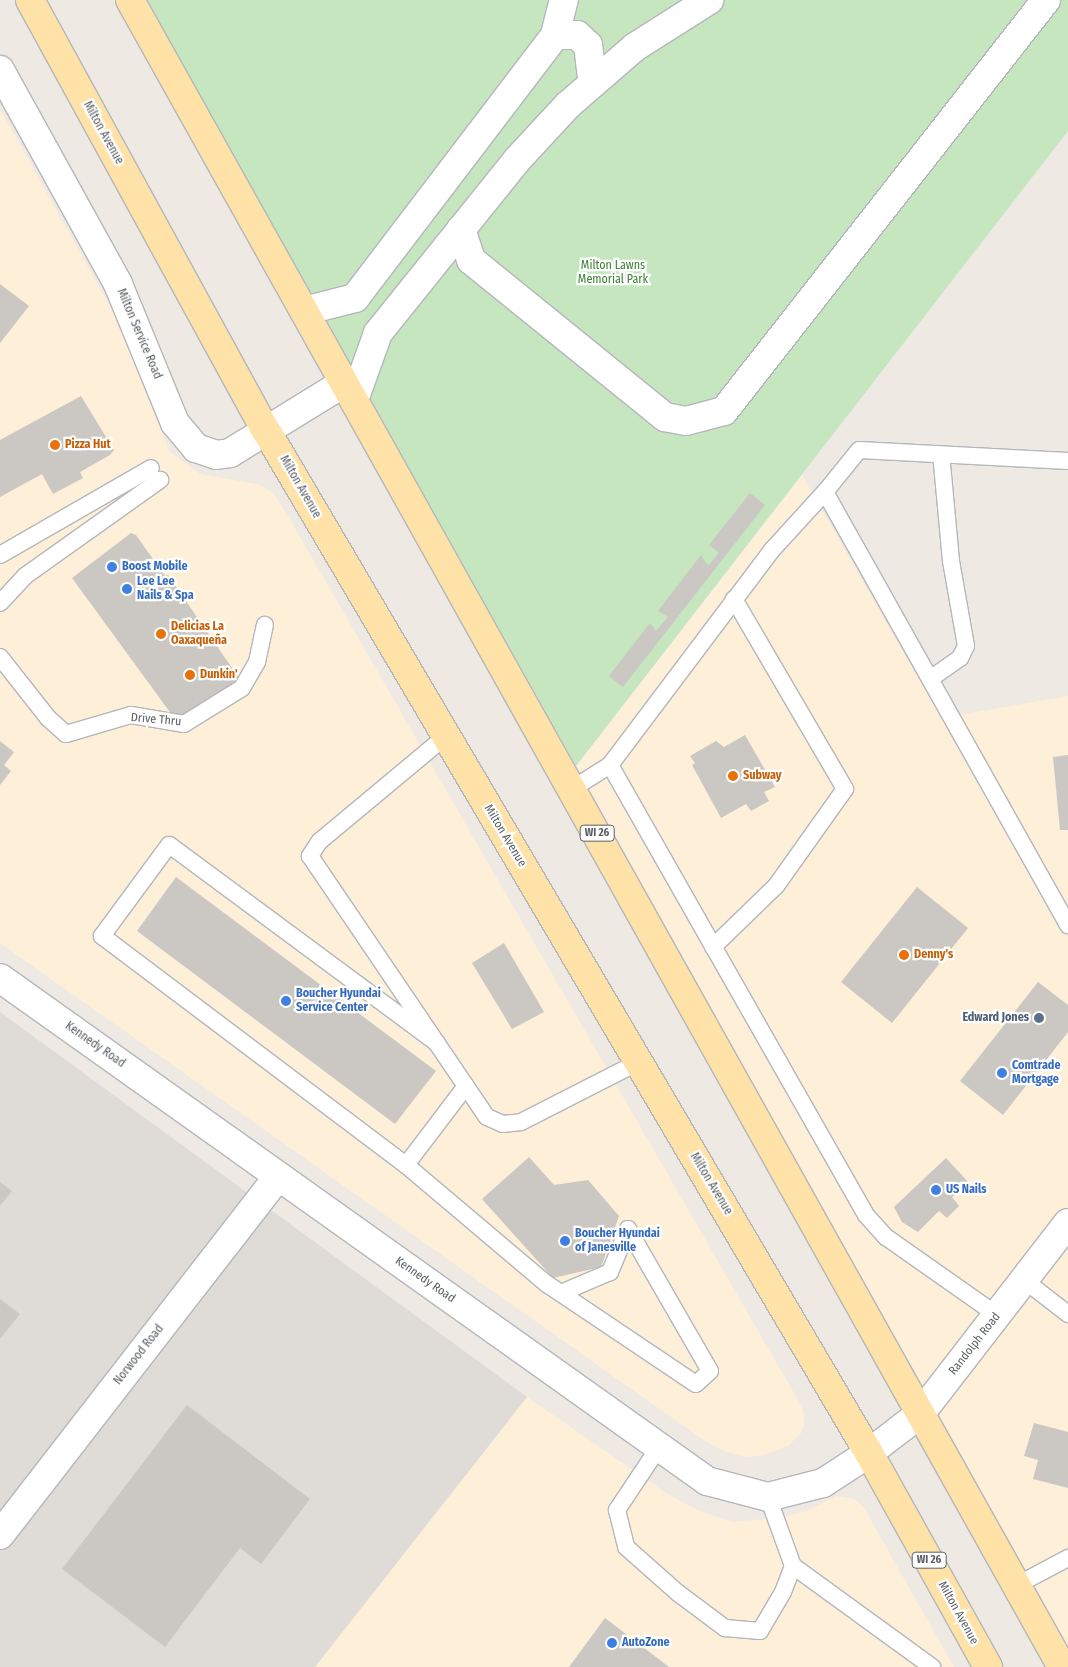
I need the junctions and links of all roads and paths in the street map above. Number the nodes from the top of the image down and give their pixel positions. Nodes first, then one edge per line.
1 (30, 0) edge
2 (130, 0) edge
3 (564, 0) edge
4 (709, 0) edge
5 (1046, 0) edge
6 (554, 34) junction
7 (0, 70) edge
8 (593, 83) junction
9 (461, 229) junction
10 (471, 260) junction
11 (419, 281) junction
12 (304, 311) junction
13 (349, 391) junction
14 (267, 432) junction
15 (941, 454) junction
16 (1068, 461) edge
17 (826, 492) junction
18 (3, 556) edge
19 (734, 599) junction
20 (0, 602) edge
21 (265, 625) dead end
22 (0, 657) edge
23 (930, 679) junction
24 (446, 736) junction
25 (610, 765) junction
26 (572, 789) junction
27 (1068, 925) edge
28 (713, 946) junction
29 (0, 978) edge
30 (437, 1043) junction
31 (639, 1062) junction
32 (466, 1086) junction
33 (406, 1165) junction
34 (278, 1176) junction
35 (1068, 1223) edge
36 (1024, 1280) junction
37 (561, 1293) junction
38 (1068, 1314) edge
39 (997, 1315) junction
40 (921, 1413) junction
41 (659, 1447) junction
42 (869, 1453) junction
43 (768, 1497) junction
44 (0, 1535) edge
45 (1068, 1558) edge
46 (793, 1566) junction
47 (1016, 1585) junction
48 (932, 1667) edge
49 (988, 1667) edge
50 (1062, 1667) edge

1 - 14 main road, Milton Avenue / WI 26
2 - 12 main road, WI 26
3 - 6 street
4 - 8 street
5 - 10 street
6 - 8 street
6 - 12 street
7 - 14 street, Milton Service Road
8 - 9 street
9 - 10 street
9 - 11 street
10 - 11 street
11 - 13 street
12 - 13 main road, WI 26
13 - 14 street, Milton Service Road
13 - 26 main road, WI 26
14 - 24 main road, Milton Avenue / WI 26
15 - 16 lane
15 - 17 lane
15 - 23 lane
17 - 19 lane
17 - 23 lane
18 - 20 lane
19 - 25 lane
19 - 28 lane
21 - 22 lane, Drive Thru
23 - 27 lane
24 - 30 lane
24 - 31 main road, Milton Avenue / WI 26
25 - 26 lane
25 - 28 lane
26 - 40 main road, WI 26
28 - 39 lane
29 - 34 street, Kennedy Road
30 - 32 lane
30 - 33 lane
31 - 32 lane
31 - 42 main road, Milton Avenue / WI 26
32 - 33 lane
33 - 37 lane
34 - 41 street, Kennedy Road
34 - 44 street, Norwood Road
35 - 36 street, Randolph Road
36 - 38 lane
36 - 39 street, Randolph Road
37 - 37 lane
39 - 40 street, Randolph Road
40 - 42 street, Randolph Road
40 - 47 main road, WI 26
41 - 43 street, Kennedy Road
41 - 46 lane
42 - 43 street, Kennedy Road
42 - 49 main road, Milton Avenue / WI 26
43 - 46 lane
45 - 47 lane
46 - 48 lane
47 - 50 main road, WI 26

